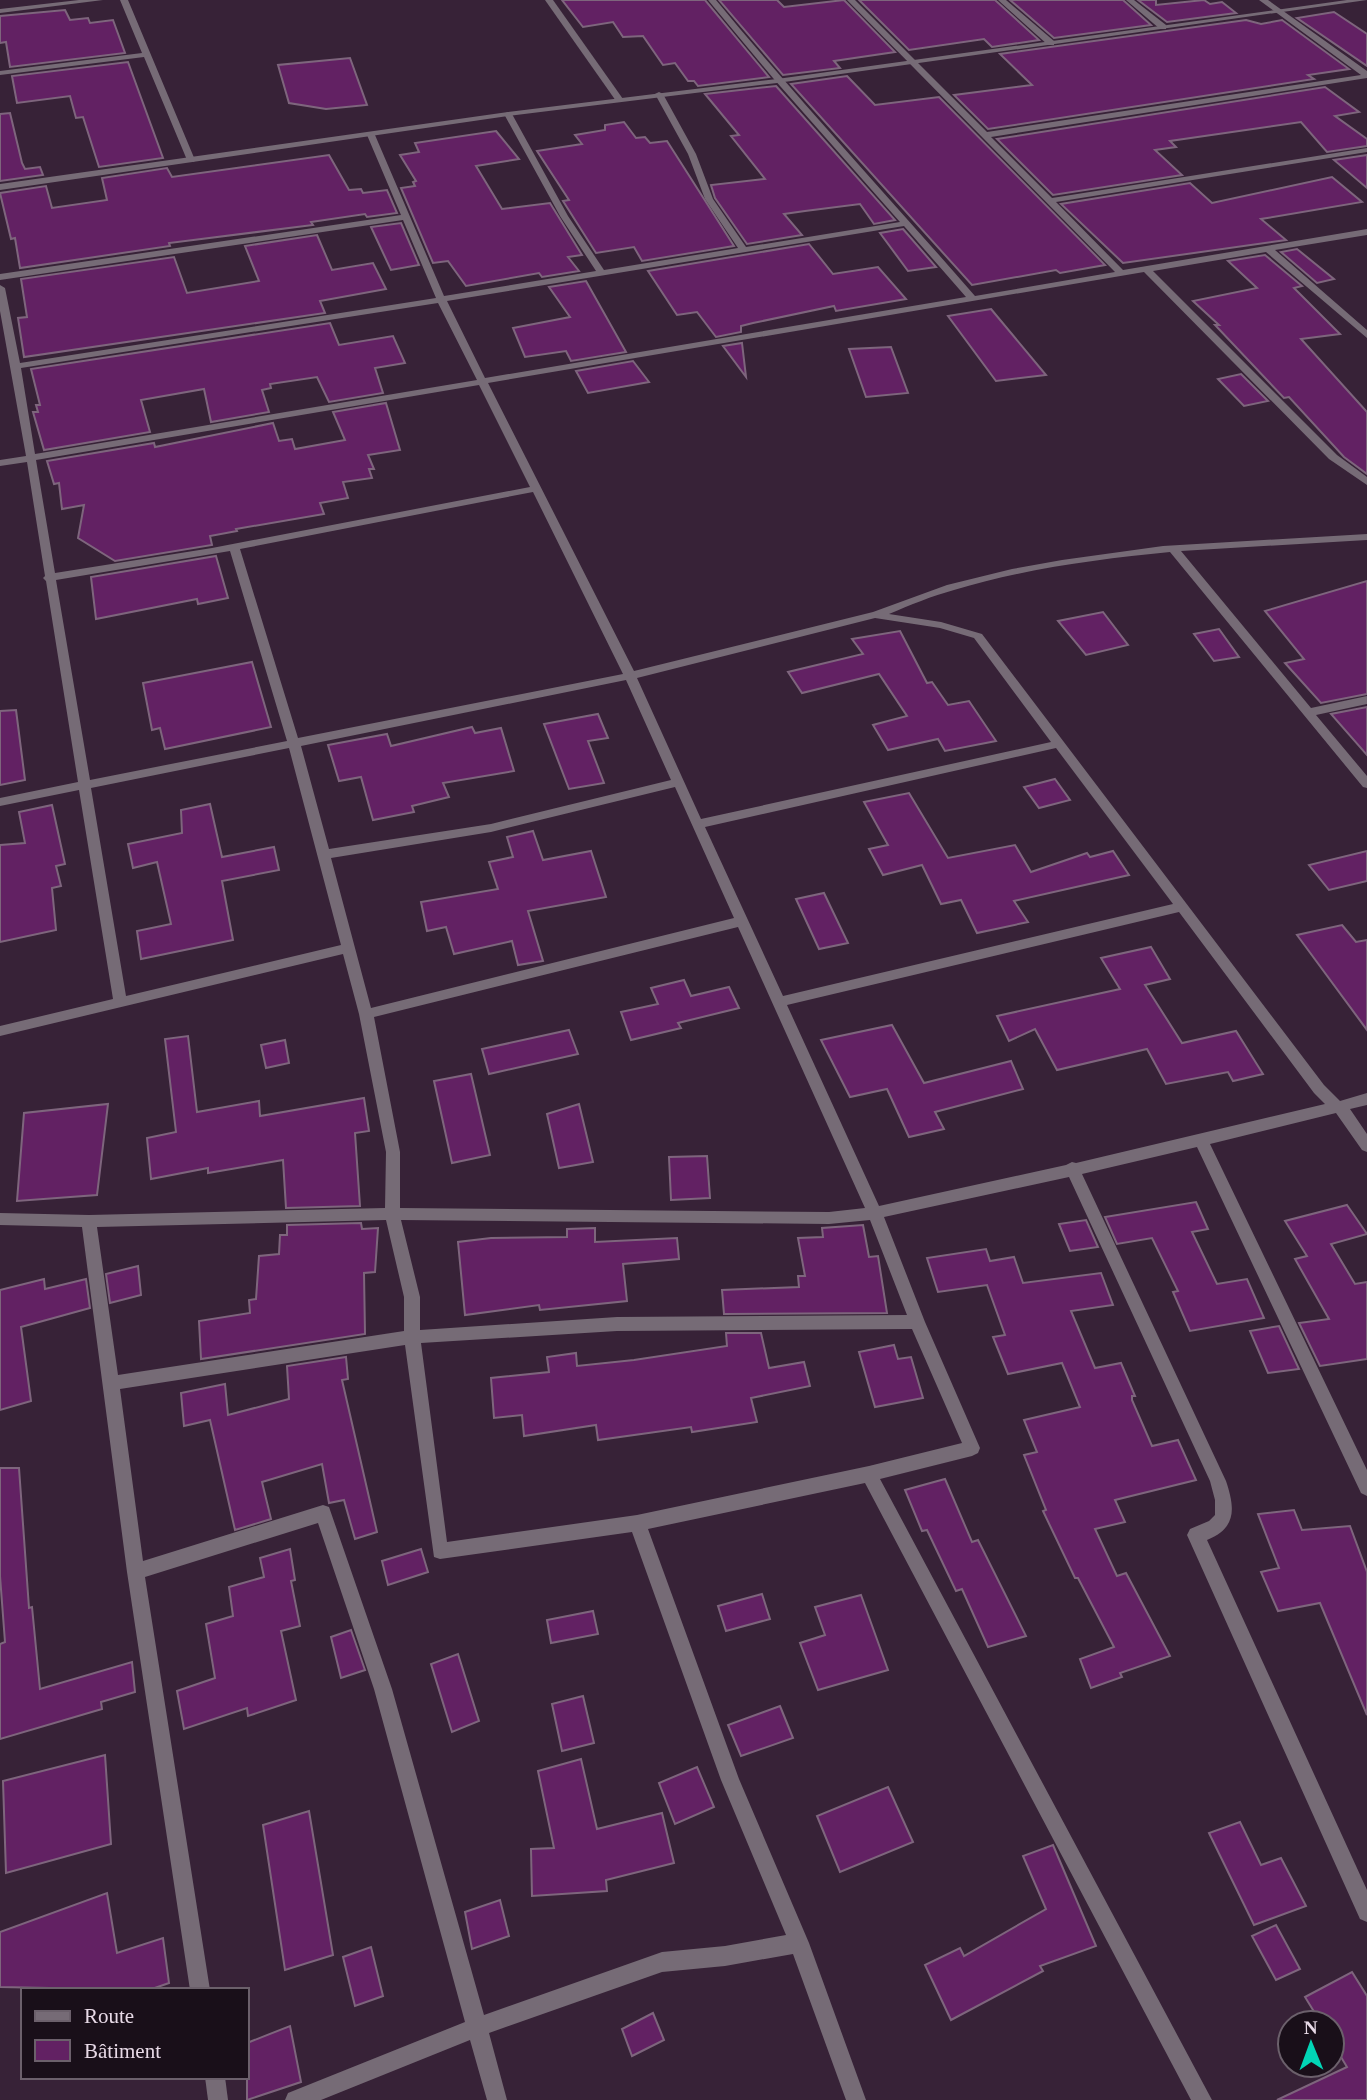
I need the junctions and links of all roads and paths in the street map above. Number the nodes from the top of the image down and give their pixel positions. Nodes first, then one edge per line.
1 (99, 0) edge
2 (124, 0) edge
3 (549, 0) edge
4 (712, 0) edge
5 (851, 0) edge
6 (1002, 0) edge
7 (1130, 0) edge
8 (1263, 0) edge
9 (1363, 0) edge
10 (0, 11) edge
11 (1278, 11) junction
12 (1163, 27) junction
13 (1051, 43) junction
14 (145, 55) junction
15 (911, 62) junction
16 (0, 73) edge
17 (1367, 76) edge
18 (778, 81) junction
19 (659, 94) junction
20 (619, 99) junction
21 (508, 114) junction
22 (371, 135) junction
23 (986, 135) junction
24 (1367, 150) edge
25 (191, 160) junction
26 (0, 187) edge
27 (1049, 201) junction
28 (405, 217) junction
29 (908, 223) junction
30 (1367, 232) edge
31 (1268, 249) junction
32 (744, 250) junction
33 (1146, 268) junction
34 (1121, 272) junction
35 (602, 274) junction
36 (0, 277) edge
37 (0, 288) edge
38 (972, 298) junction
39 (441, 299) junction
40 (1367, 335) edge
41 (16, 366) junction
42 (483, 384) junction
43 (29, 458) junction
44 (0, 463) edge
45 (1367, 481) edge
46 (534, 489) junction
47 (1367, 537) edge
48 (234, 547) junction
49 (1172, 549) junction
50 (48, 578) junction
51 (875, 615) junction
52 (630, 676) junction
53 (1367, 700) edge
54 (1308, 713) junction
55 (293, 743) junction
56 (1058, 744) junction
57 (679, 782) junction
58 (1367, 784) edge
59 (85, 786) junction
60 (0, 802) edge
61 (698, 824) junction
62 (325, 854) junction
63 (1180, 907) junction
64 (742, 921) junction
65 (348, 948) junction
66 (120, 1002) junction
67 (778, 1002) junction
68 (366, 1014) junction
69 (0, 1031) edge
70 (1367, 1099) edge
71 (1337, 1107) junction
72 (1201, 1140) junction
73 (1367, 1146) edge
74 (1072, 1168) junction
75 (875, 1213) junction
76 (392, 1214) junction
77 (0, 1219) edge
78 (89, 1221) junction
79 (917, 1322) junction
80 (412, 1337) junction
81 (111, 1383) junction
82 (869, 1474) junction
83 (1367, 1488) edge
84 (637, 1523) junction
85 (136, 1572) junction
86 (1367, 1912) edge
87 (799, 1943) junction
88 (200, 1988) edge
89 (478, 2027) junction
90 (215, 2079) edge
91 (218, 2100) edge
92 (295, 2100) edge
93 (497, 2100) edge
94 (856, 2100) edge
95 (1202, 2100) edge

1 - 10 street
2 - 14 street
3 - 20 street
4 - 18 street
5 - 15 street
6 - 13 street
7 - 12 street
8 - 11 street
9 - 11 street
11 - 12 street
11 - 17 street
12 - 13 street
13 - 15 street
14 - 16 street
14 - 25 street
15 - 18 street
15 - 23 street
17 - 23 street
18 - 19 street
18 - 29 street
19 - 20 street
19 - 32 street
20 - 21 street
21 - 22 street
21 - 35 street
22 - 25 street
22 - 28 street
23 - 27 street
24 - 27 street
25 - 26 street
27 - 34 street
28 - 36 street
28 - 39 street
29 - 32 street
29 - 38 street
30 - 31 street
31 - 33 street
31 - 40 street
32 - 35 street
33 - 34 street
33 - 45 street
34 - 38 street
35 - 39 street
37 - 41 street
38 - 42 street
39 - 41 street
39 - 42 street
41 - 43 street
42 - 43 street
42 - 46 street
43 - 44 street
43 - 50 street
46 - 48 street
46 - 52 street
47 - 49 street
48 - 50 street
48 - 55 street
49 - 51 street
49 - 54 street
50 - 59 street
51 - 52 street
51 - 56 street
52 - 55 street
52 - 57 street
53 - 54 street
54 - 58 street
55 - 59 street
55 - 62 street
56 - 61 street
56 - 63 street
57 - 61 street
57 - 62 street
59 - 60 street
59 - 66 street
61 - 64 street
62 - 65 street
63 - 67 street
63 - 71 street
64 - 67 street
64 - 68 street
65 - 66 street
65 - 68 street
66 - 69 street
67 - 75 street
68 - 76 street
70 - 71 street
71 - 72 street
71 - 73 street
72 - 74 street
72 - 83 street
74 - 75 street
74 - 86 street
75 - 76 street
75 - 79 street
76 - 78 street
76 - 80 street
77 - 78 street
78 - 81 street
79 - 80 street
79 - 82 street
80 - 81 street
80 - 84 street
81 - 85 street
82 - 84 street
82 - 95 street
84 - 87 street
85 - 88 street
85 - 89 street
87 - 89 street
87 - 94 street
89 - 92 street
89 - 93 street
90 - 91 street

